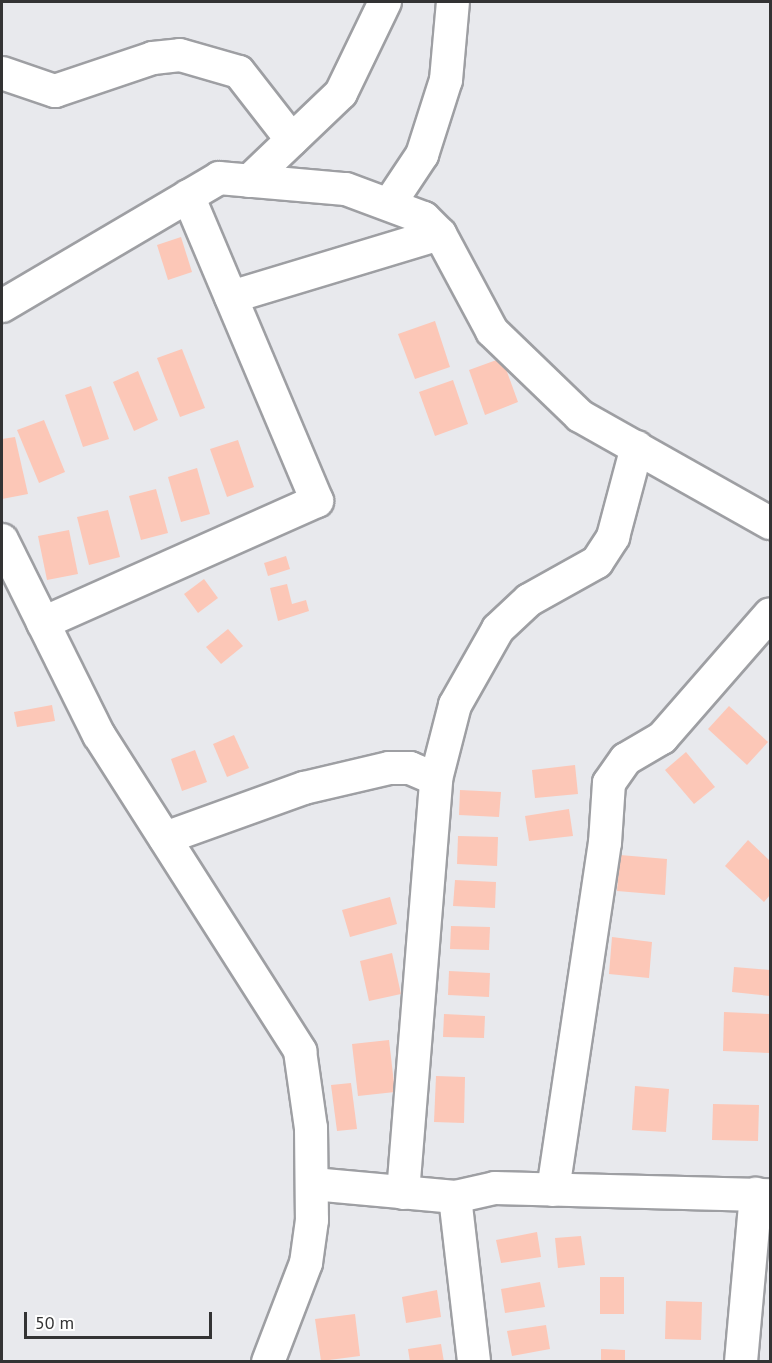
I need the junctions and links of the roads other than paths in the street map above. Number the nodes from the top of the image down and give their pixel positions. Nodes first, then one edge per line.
1 (385, 2) edge
2 (453, 2) edge
3 (2, 73) edge
4 (292, 140) junction
5 (249, 181) junction
6 (188, 196) junction
7 (390, 203) junction
8 (440, 234) junction
9 (231, 297) junction
10 (2, 306) edge
11 (637, 447) junction
12 (771, 524) edge
13 (2, 540) edge
14 (771, 614) edge
15 (43, 624) junction
16 (436, 779) junction
17 (165, 838) junction
18 (313, 1184) junction
19 (553, 1190) junction
20 (403, 1193) junction
21 (763, 1194) edge
22 (454, 1197) junction
23 (268, 1362) edge
24 (474, 1362) edge
25 (741, 1362) edge

1 - 4 street
2 - 7 street
3 - 4 street
4 - 5 street
5 - 6 street
5 - 7 street
6 - 9 street
6 - 10 street
7 - 8 street
8 - 9 street
8 - 11 street
9 - 15 street
11 - 12 street
11 - 16 street
13 - 15 street
14 - 19 street
15 - 17 street
16 - 17 street
16 - 20 street
17 - 18 street
18 - 20 street
18 - 23 street
19 - 21 street
19 - 22 street
20 - 22 street
21 - 25 street
22 - 24 street

